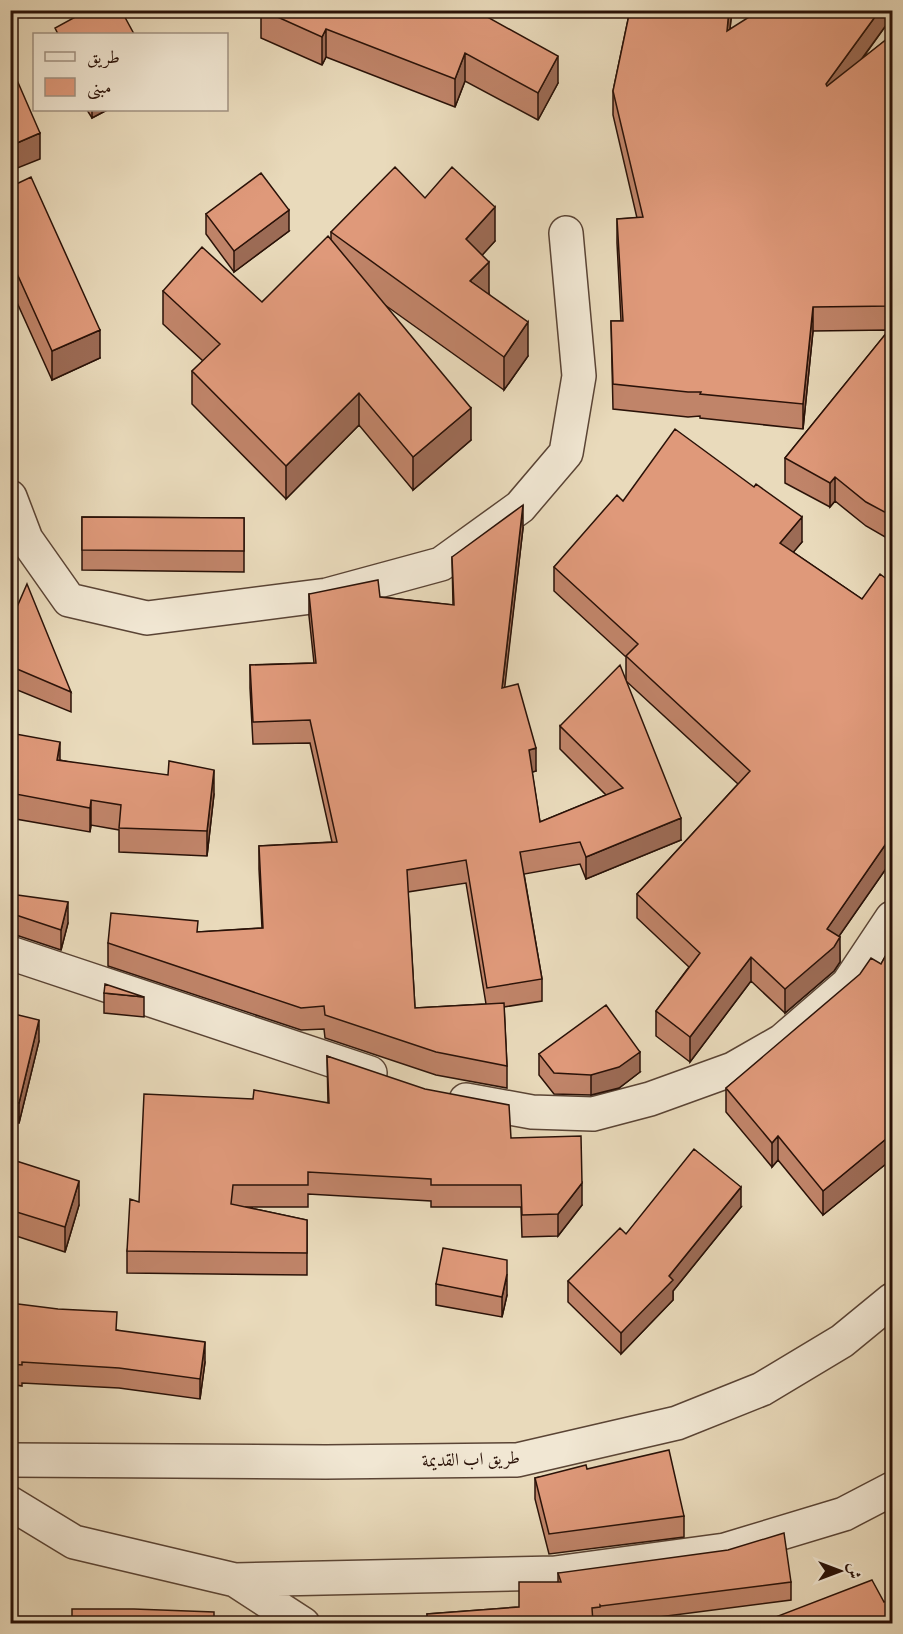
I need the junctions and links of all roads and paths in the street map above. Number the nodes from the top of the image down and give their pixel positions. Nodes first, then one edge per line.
1 (566, 233) dead end
2 (10, 497) edge
3 (892, 918) edge
4 (10, 953) edge
5 (397, 1082) edge
6 (443, 1096) edge
7 (892, 1300) edge
8 (10, 1460) edge
9 (892, 1489) edge
10 (10, 1503) edge
11 (235, 1580) junction
12 (303, 1623) edge

1 - 2 street
3 - 6 street
4 - 5 street
7 - 8 street, طريق اب القديمة
9 - 11 street
10 - 11 street
11 - 12 street

